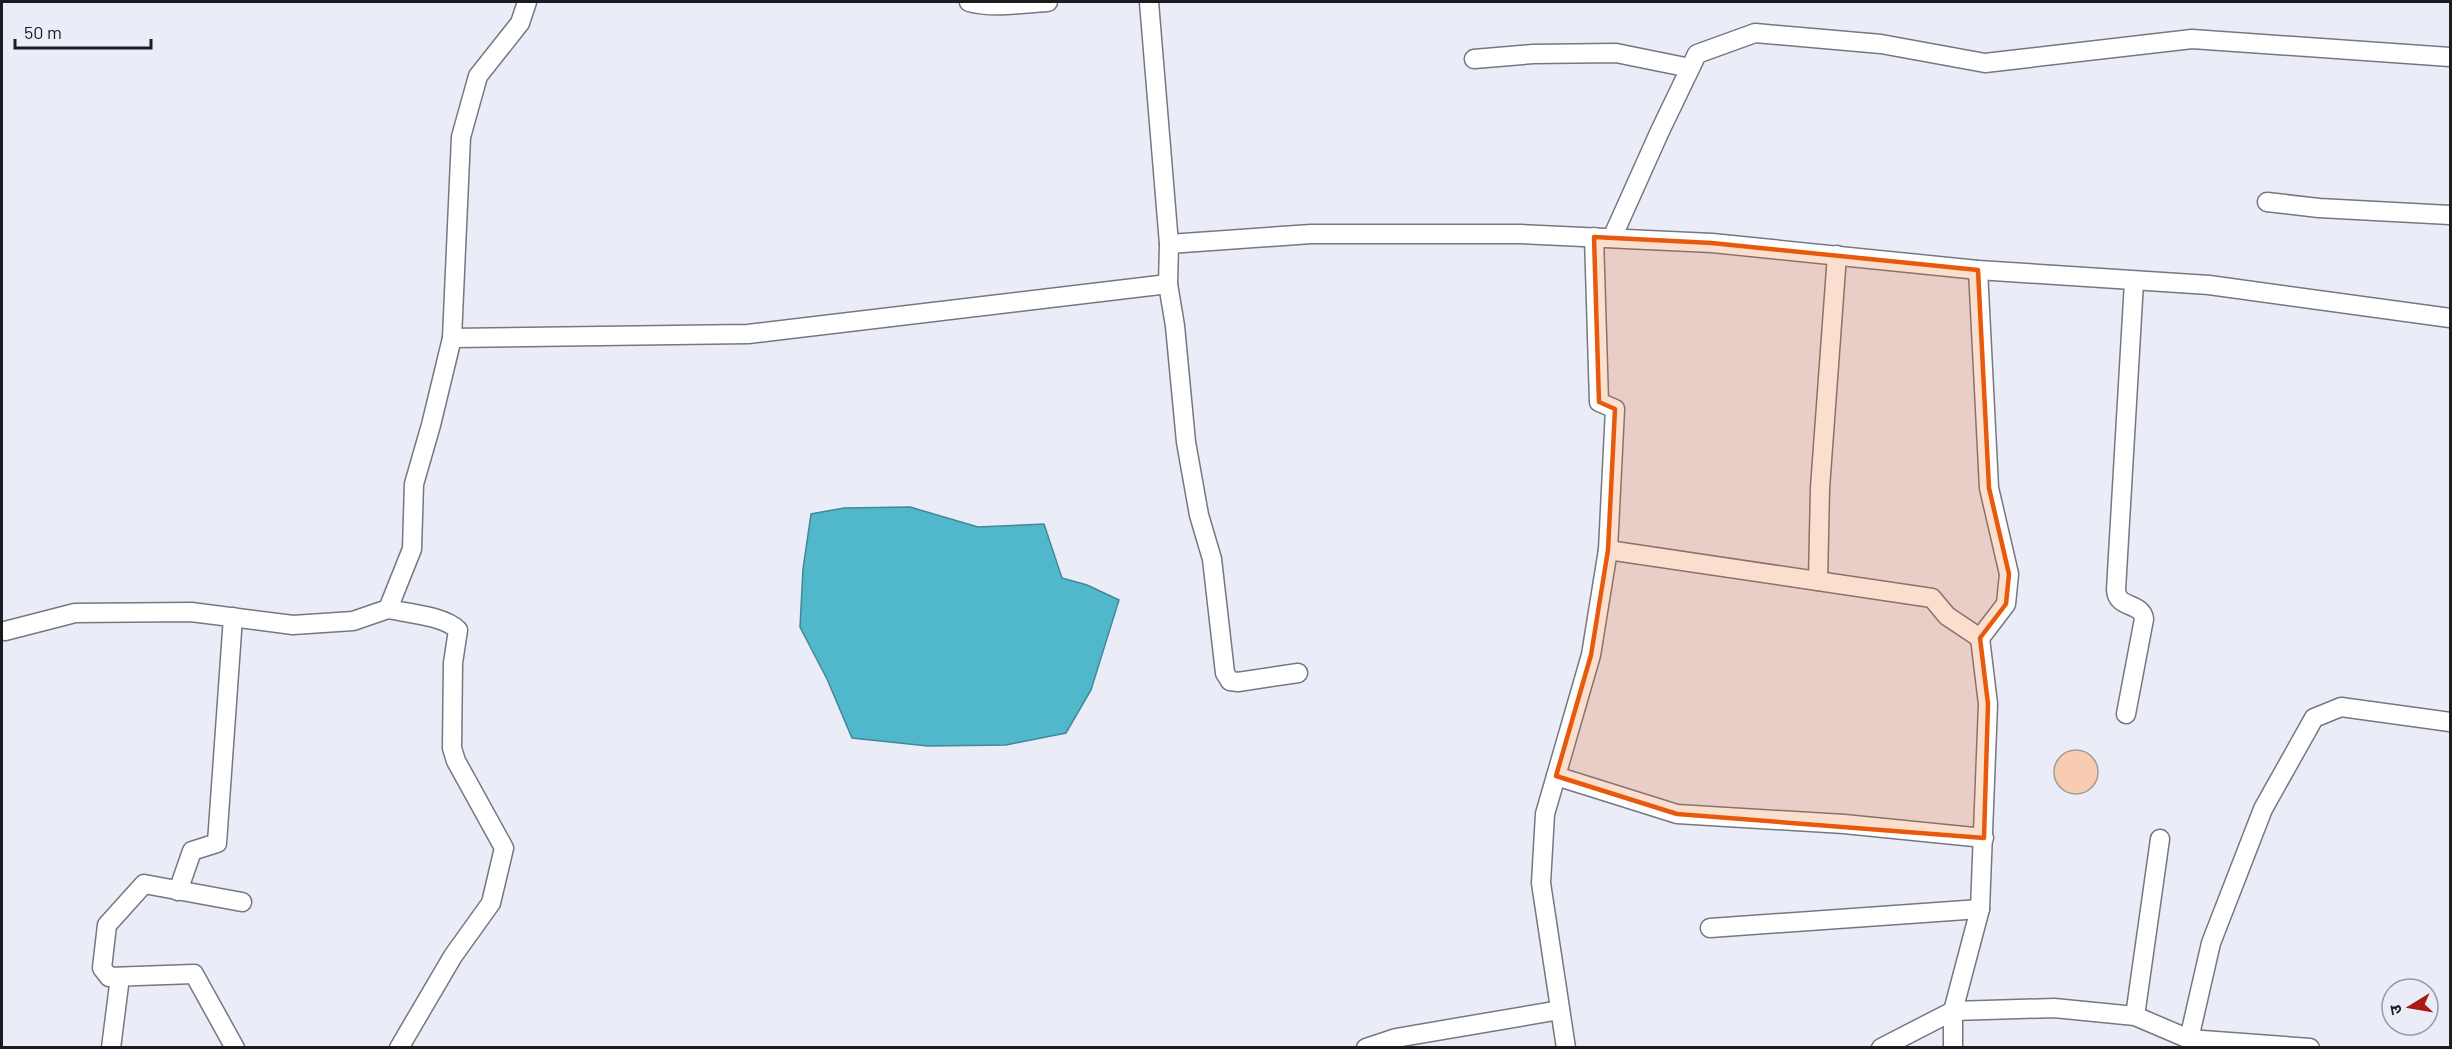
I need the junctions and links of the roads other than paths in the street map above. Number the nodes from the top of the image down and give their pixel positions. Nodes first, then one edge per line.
1 (527, 2) edge
2 (969, 2) edge
3 (1048, 2) edge
4 (1149, 2) edge
5 (2451, 57) edge
6 (1474, 59) dead end
7 (1690, 68) junction
8 (2267, 202) dead end
9 (2451, 215) edge
10 (1603, 238) junction
11 (1169, 244) junction
12 (1837, 255) junction
13 (1978, 270) junction
14 (2134, 282) junction
15 (1168, 284) junction
16 (2451, 318) edge
17 (452, 338) junction
18 (1608, 550) junction
19 (1818, 581) junction
20 (388, 609) junction
21 (233, 617) junction
22 (4, 631) dead end
23 (1980, 638) junction
24 (1298, 673) dead end
25 (2126, 714) dead end
26 (2451, 722) edge
27 (1556, 776) junction
28 (1984, 838) junction
29 (2160, 839) dead end
30 (178, 891) junction
31 (242, 902) dead end
32 (1980, 909) junction
33 (1710, 928) dead end
34 (120, 976) junction
35 (1560, 1010) junction
36 (1953, 1011) junction
37 (2134, 1016) junction
38 (2189, 1039) junction
39 (111, 1047) edge
40 (235, 1047) edge
41 (399, 1047) edge
42 (1366, 1047) edge
43 (1566, 1047) edge
44 (1881, 1047) edge
45 (1953, 1047) edge
46 (2310, 1047) edge

1 - 17 street
2 - 3 street
4 - 11 street
5 - 7 street
6 - 7 street
7 - 10 street
8 - 9 street
10 - 11 street
10 - 12 street
10 - 18 street
11 - 15 street
12 - 13 street
12 - 19 street
13 - 14 street
13 - 23 street
14 - 16 street
14 - 25 street
15 - 17 street
15 - 24 street
17 - 20 street
18 - 19 street
18 - 27 street
19 - 23 street
20 - 21 street
20 - 41 street
21 - 22 street
21 - 30 street
23 - 28 street
26 - 38 street
27 - 28 street
27 - 35 street
28 - 32 street
29 - 37 street
30 - 31 street
30 - 34 street
32 - 33 street
32 - 36 street
34 - 39 street
34 - 40 street
35 - 42 street
35 - 43 street
36 - 37 street
36 - 44 street
36 - 45 street
37 - 38 street
38 - 46 street

